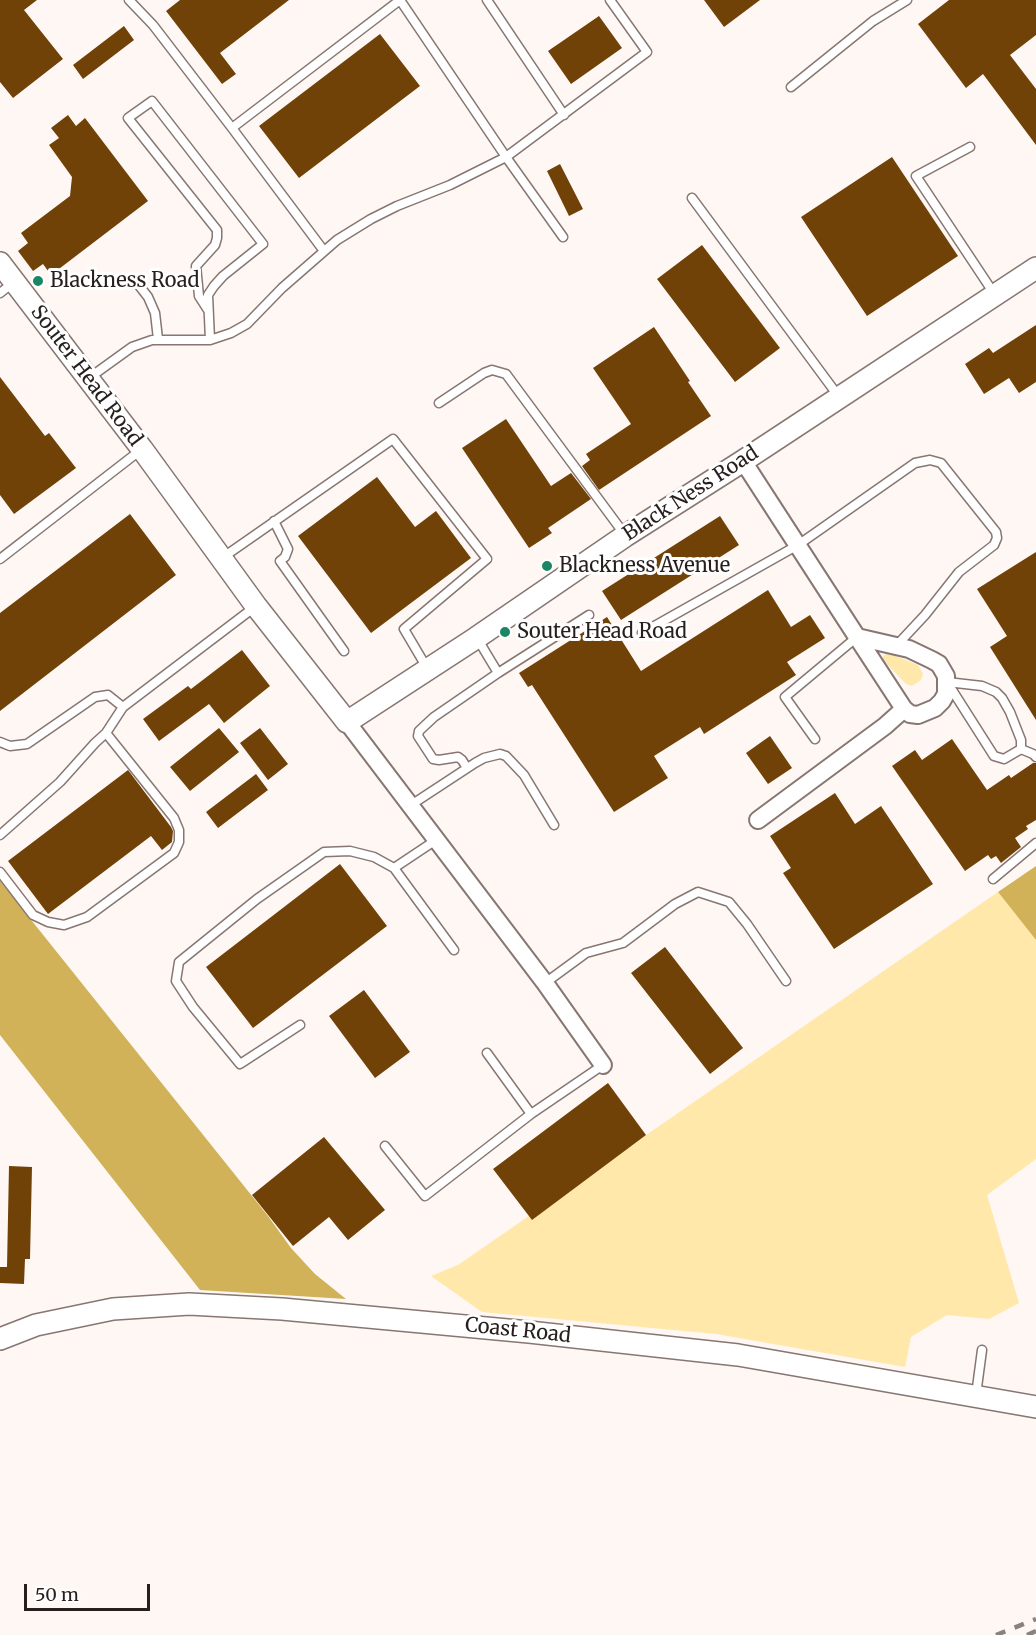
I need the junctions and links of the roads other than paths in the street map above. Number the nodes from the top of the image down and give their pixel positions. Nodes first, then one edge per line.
1 (129, 0) edge
2 (486, 0) edge
3 (610, 0) edge
4 (907, 0) edge
5 (791, 87) dead end
6 (564, 115) junction
7 (232, 128) junction
8 (970, 147) dead end
9 (506, 157) junction
10 (692, 198) dead end
11 (563, 237) dead end
12 (324, 251) junction
13 (0, 263) edge
14 (1036, 268) edge
15 (134, 279) dead end
16 (7, 287) edge
17 (995, 295) junction
18 (208, 310) junction
19 (158, 339) junction
20 (210, 340) junction
21 (88, 379) junction
22 (839, 398) junction
23 (438, 403) dead end
24 (142, 449) junction
25 (743, 461) junction
26 (274, 521) junction
27 (625, 536) junction
28 (798, 545) junction
29 (222, 558) junction
30 (0, 559) edge
31 (256, 606) junction
32 (589, 615) dead end
33 (642, 633) dead end
34 (856, 637) junction
35 (476, 638) junction
36 (897, 645) junction
37 (344, 651) dead end
38 (428, 670) junction
39 (498, 673) junction
40 (947, 682) junction
41 (123, 706) junction
42 (904, 709) junction
43 (347, 722) junction
44 (106, 733) junction
45 (815, 739) dead end
46 (0, 742) edge
47 (1021, 749) junction
48 (1036, 757) edge
49 (467, 768) junction
50 (411, 805) junction
51 (758, 820) dead end
52 (554, 825) dead end
53 (0, 835) edge
54 (436, 840) junction
55 (1036, 843) edge
56 (394, 868) junction
57 (0, 872) edge
58 (993, 879) dead end
59 (454, 950) dead end
60 (786, 981) dead end
61 (545, 983) junction
62 (300, 1025) dead end
63 (487, 1053) dead end
64 (603, 1065) joint
65 (531, 1114) junction
66 (385, 1146) dead end
67 (0, 1338) edge
68 (982, 1350) dead end
69 (975, 1396) junction
70 (1036, 1407) edge

1 - 7 lane
2 - 6 lane
3 - 6 lane
4 - 5 lane
6 - 9 lane
7 - 9 lane
7 - 12 lane
8 - 17 lane
9 - 11 lane
9 - 12 lane
10 - 22 lane
12 - 20 lane
13 - 16 street, Souter Head Road
14 - 17 street, Black Ness Road
15 - 19 lane
16 - 21 street, Souter Head Road
17 - 22 street, Black Ness Road
18 - 18 lane
18 - 20 lane
19 - 20 lane
19 - 21 lane
21 - 24 street, Souter Head Road
22 - 25 street, Black Ness Road
23 - 27 lane
24 - 29 street, Souter Head Road
24 - 30 lane
25 - 27 street, Black Ness Road
25 - 28 street
26 - 29 lane
26 - 37 lane
26 - 38 lane
27 - 35 street, Black Ness Road
28 - 33 lane
28 - 34 street
28 - 36 lane
29 - 31 street, Souter Head Road
31 - 41 lane
31 - 43 street, Souter Head Road
32 - 39 lane
34 - 36 street
34 - 42 street
34 - 45 lane
35 - 38 street, Black Ness Road
35 - 39 lane
36 - 40 street
38 - 43 street, Black Ness Road
39 - 49 lane
40 - 42 street
40 - 47 lane
40 - 47 lane
41 - 44 lane
41 - 46 lane
42 - 51 street
43 - 50 street, Souter Head Road
44 - 53 lane
44 - 57 lane
47 - 48 lane
49 - 50 lane
49 - 52 lane
50 - 54 street, Souter Head Road
54 - 56 lane
54 - 61 street, Souter Head Road
55 - 58 lane
56 - 59 lane
56 - 62 lane
60 - 61 lane
61 - 64 street, Souter Head Road
63 - 65 lane
64 - 65 lane
65 - 66 lane
67 - 69 street, Coast Road
68 - 69 lane
69 - 70 street, Coast Road

